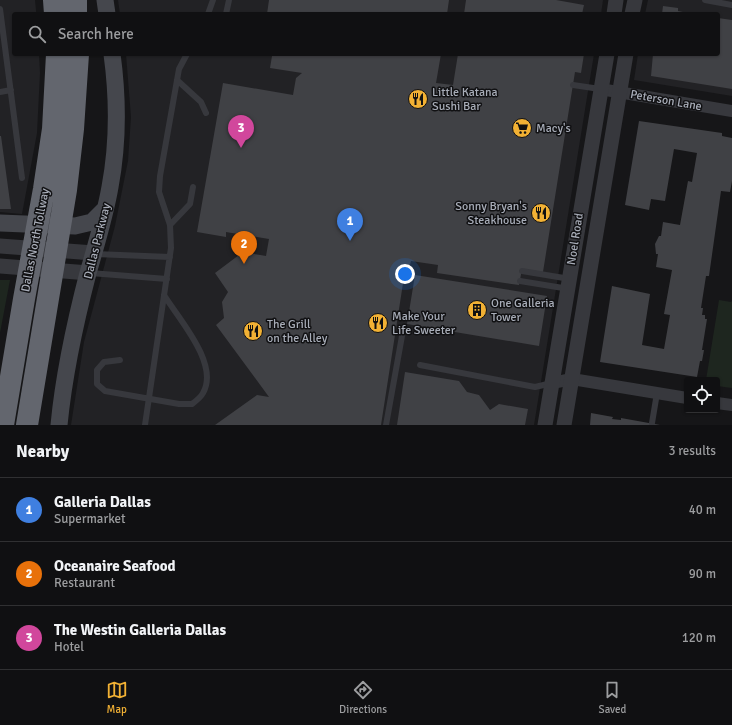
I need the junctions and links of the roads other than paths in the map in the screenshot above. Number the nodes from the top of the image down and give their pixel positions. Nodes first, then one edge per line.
1 (54, 0) edge
2 (76, 0) edge
3 (105, 0) edge
4 (213, 0) edge
5 (229, 0) edge
6 (616, 0) edge
7 (635, 0) edge
8 (705, 0) edge
9 (732, 5) edge
10 (0, 9) edge
11 (55, 12) edge
12 (76, 12) edge
13 (107, 12) edge
14 (209, 12) edge
15 (226, 12) edge
16 (614, 12) edge
17 (632, 12) edge
18 (57, 56) edge
19 (78, 56) edge
20 (112, 56) edge
21 (186, 56) edge
22 (607, 56) edge
23 (626, 56) edge
24 (177, 80) junction
25 (573, 85) dead end
26 (600, 89) junction
27 (11, 90) junction
28 (0, 92) edge
29 (619, 92) junction
30 (732, 111) edge
31 (206, 113) dead end
32 (22, 178) dead end
33 (193, 187) dead end
34 (55, 189) junction
35 (105, 209) junction
36 (0, 223) edge
37 (170, 225) junction
38 (0, 246) edge
39 (94, 254) junction
40 (170, 258) junction
41 (0, 266) edge
42 (522, 271) dead end
43 (88, 273) junction
44 (167, 279) junction
45 (520, 281) dead end
46 (568, 282) junction
47 (587, 286) junction
48 (164, 295) junction
49 (402, 336) dead end
50 (120, 360) dead end
51 (420, 365) dead end
52 (572, 379) junction
53 (552, 383) junction
54 (655, 393) junction
55 (684, 398) edge
56 (149, 399) junction
57 (720, 403) edge
58 (732, 405) edge
59 (28, 420) edge
60 (650, 423) dead end
61 (4, 425) edge
62 (59, 425) edge
63 (145, 425) edge
64 (386, 425) edge
65 (545, 425) edge
66 (564, 425) edge

1 - 11 highway
2 - 12 highway
3 - 13 main road
4 - 14 lane
5 - 15 lane
6 - 16 street
7 - 17 street
8 - 9 lane
10 - 27 lane
18 - 34 highway, Dallas North Tollway
19 - 34 highway, Dallas North Tollway
20 - 35 main road, Dallas Parkway
21 - 24 lane
22 - 26 street, Noel Road
23 - 29 street, Noel Road
24 - 31 lane
24 - 37 lane
25 - 26 lane
26 - 29 street, Peterson Lane
26 - 46 street, Noel Road
27 - 28 lane
27 - 32 lane
29 - 30 street, Peterson Lane
29 - 47 street, Noel Road
33 - 37 lane
34 - 59 highway, Dallas North Tollway
34 - 61 highway, Dallas North Tollway
35 - 36 main road
35 - 39 main road, Dallas Parkway
37 - 40 lane
38 - 39 street
39 - 40 lane
39 - 43 main road, Dallas Parkway
40 - 44 lane
41 - 43 street
42 - 46 lane
43 - 44 lane
43 - 62 main road, Dallas Parkway
44 - 48 lane
45 - 46 lane
46 - 47 street
46 - 53 street, Noel Road
47 - 52 street, Noel Road
48 - 56 lane
48 - 56 lane
49 - 64 lane
50 - 56 lane
51 - 53 lane
52 - 53 street
52 - 54 street
52 - 66 street, Noel Road
53 - 65 street, Noel Road
54 - 55 street
54 - 60 lane
56 - 63 lane
57 - 58 street

